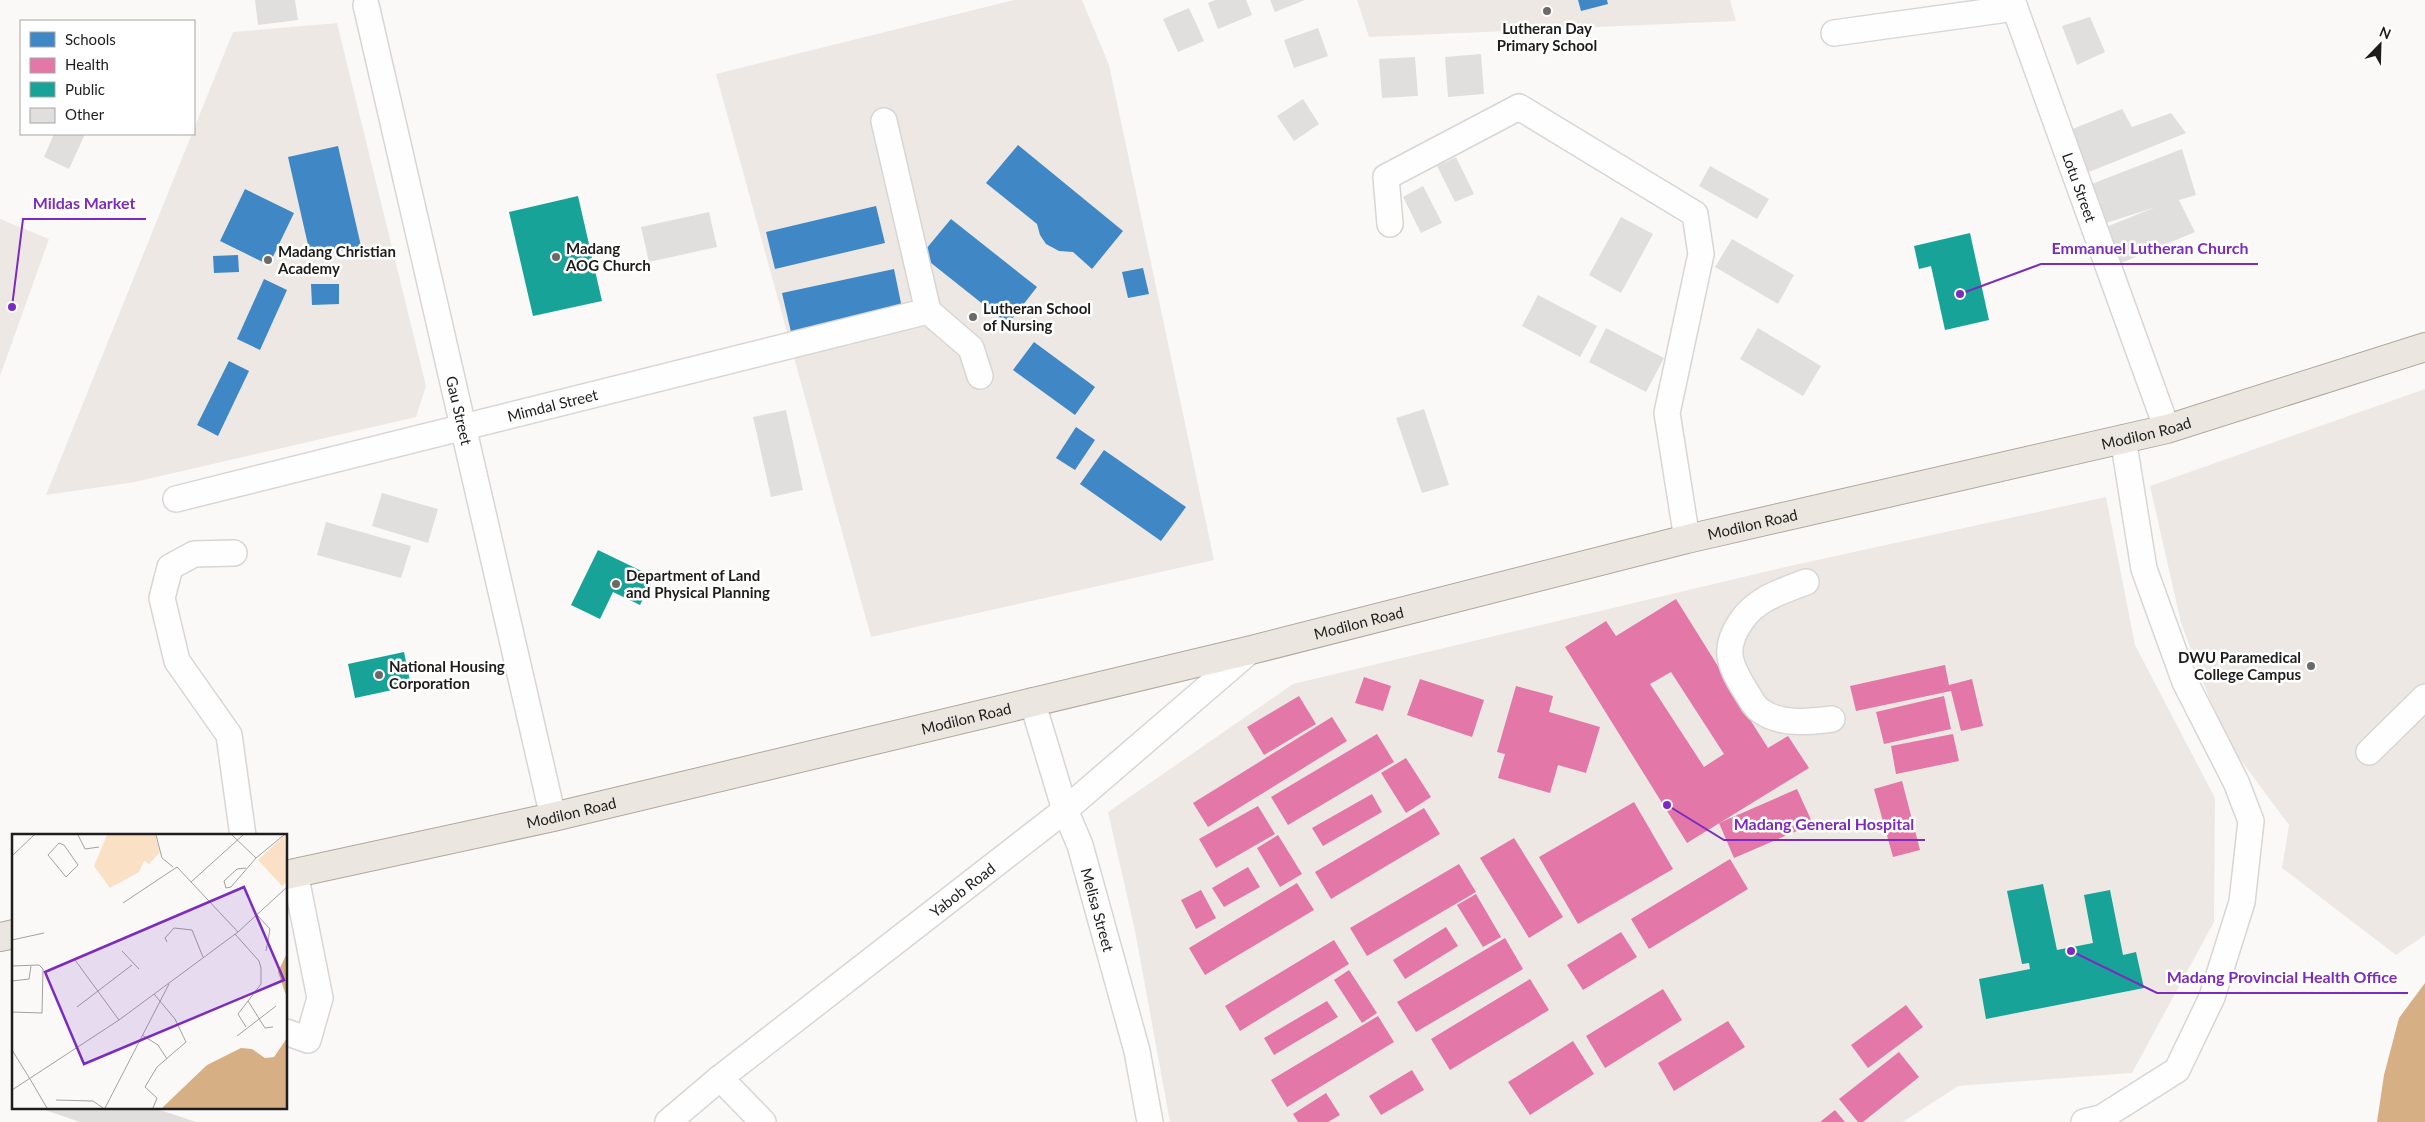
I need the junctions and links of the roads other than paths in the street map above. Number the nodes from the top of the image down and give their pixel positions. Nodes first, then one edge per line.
1 (2013, 4) edge
2 (366, 5) dead end
3 (1834, 32) dead end
4 (884, 121) dead end
5 (1390, 224) dead end
6 (928, 311) junction
7 (2425, 347) edge
8 (980, 376) dead end
9 (463, 428) junction
10 (2167, 429) junction
11 (2123, 438) junction
12 (176, 499) dead end
13 (1687, 539) junction
14 (234, 553) dead end
15 (1806, 582) dead end
16 (1251, 650) junction
17 (2425, 697) edge
18 (1032, 701) junction
19 (1832, 720) dead end
20 (2370, 752) dead end
21 (1065, 810) junction
22 (553, 817) junction
23 (242, 834) edge
24 (291, 874) edge
25 (288, 1033) edge
26 (720, 1078) junction
27 (668, 1122) edge
28 (763, 1122) edge
29 (1150, 1122) edge
30 (2084, 1122) edge

1 - 3 street
1 - 10 street, Lotu Street
2 - 9 street, Gau Street
4 - 6 street
5 - 13 street
6 - 8 street
6 - 9 street, Mimdal Street
7 - 10 main road, Modilon Road
9 - 12 street, Mimdal Street
9 - 22 street, Gau Street
10 - 11 main road, Modilon Road
11 - 13 main road, Modilon Road
11 - 30 street
13 - 16 main road, Modilon Road
14 - 23 street
15 - 19 street
16 - 18 main road, Modilon Road
16 - 21 street, Yabob Road
17 - 20 street
18 - 21 street, Melisa Street
18 - 22 main road, Modilon Road
21 - 26 street, Yabob Road
21 - 29 street, Melisa Street
22 - 24 main road, Modilon Road
24 - 25 street
26 - 27 street, Yabob Road
26 - 28 street

